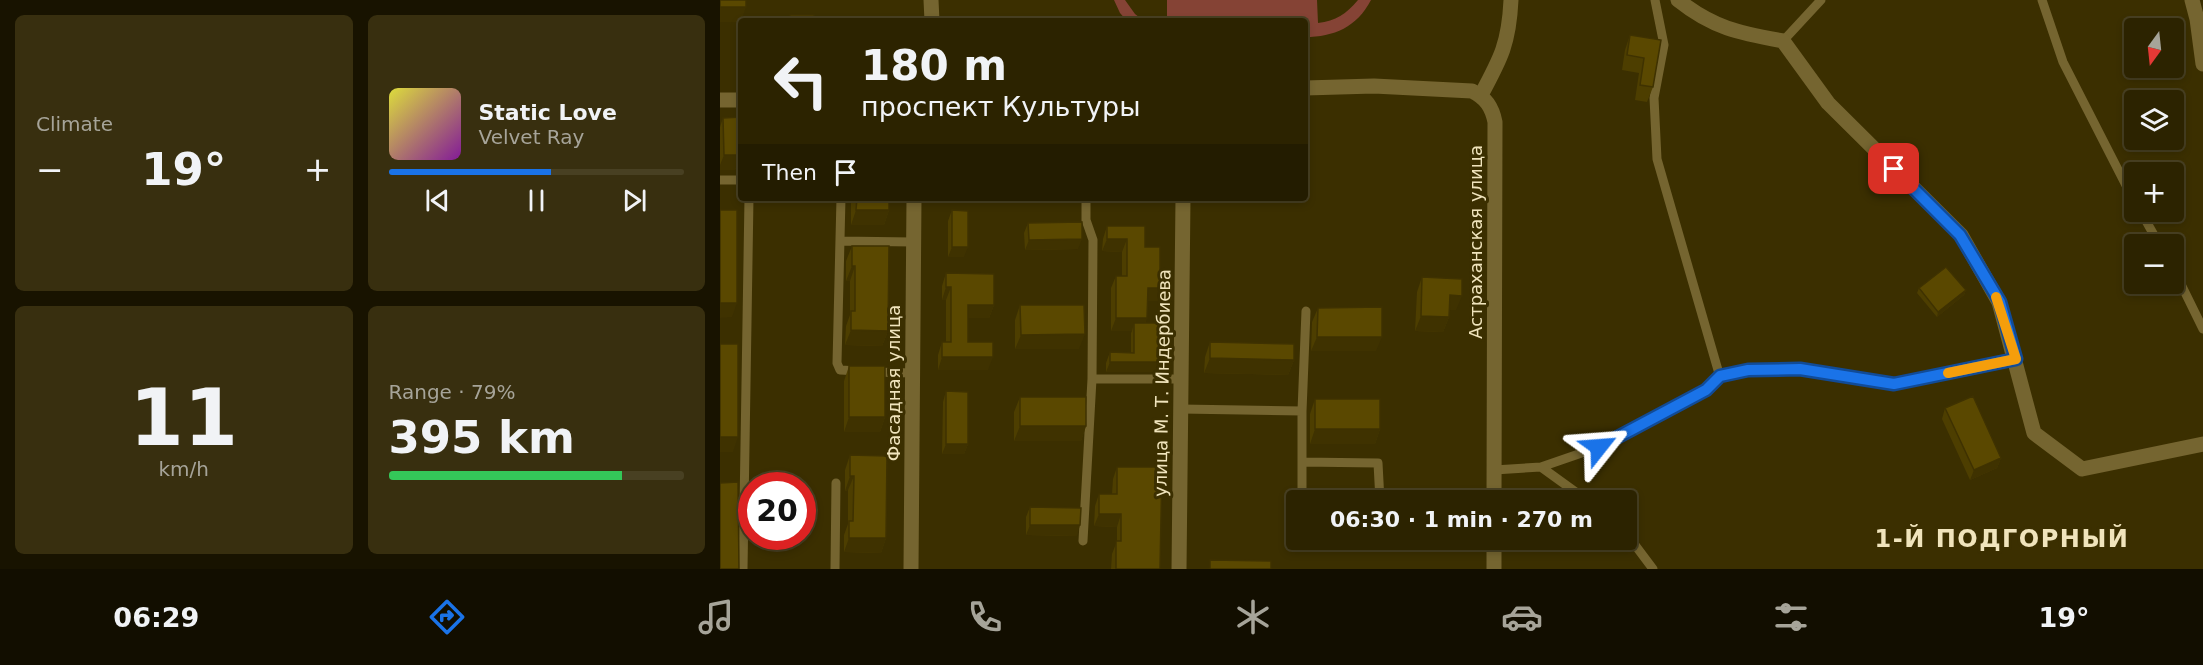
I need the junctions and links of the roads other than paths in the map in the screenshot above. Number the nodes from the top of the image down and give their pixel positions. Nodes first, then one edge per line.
1 (931, 0) edge
2 (1511, 0) edge
3 (1655, 0) edge
4 (1678, 0) edge
5 (1821, 0) edge
6 (2042, 0) edge
7 (2192, 0) edge
8 (932, 18) edge
9 (1783, 41) junction
10 (2203, 64) edge
11 (1308, 88) edge
12 (1480, 95) junction
13 (720, 100) edge
14 (738, 100) edge
15 (720, 180) edge
16 (738, 180) edge
17 (2124, 181) edge
18 (749, 201) edge
19 (841, 201) edge
20 (914, 201) edge
21 (1086, 201) edge
22 (1184, 201) edge
23 (840, 242) junction
24 (914, 242) junction
25 (2184, 290) edge
26 (1306, 311) dead end
27 (2203, 328) edge
28 (2016, 359) junction
29 (913, 373) junction
30 (1720, 376) junction
31 (1092, 379) junction
32 (1181, 379) junction
33 (1181, 409) junction
34 (1302, 411) junction
35 (2203, 444) edge
36 (1302, 462) junction
37 (1540, 467) junction
38 (1494, 470) junction
39 (836, 483) dead end
40 (1302, 490) edge
41 (1379, 490) edge
42 (1494, 490) edge
43 (1572, 490) edge
44 (1083, 541) dead end
45 (1637, 548) edge
46 (1494, 550) edge
47 (743, 569) edge
48 (834, 569) edge
49 (911, 569) edge
50 (1179, 569) edge
51 (1494, 569) edge
52 (1653, 569) edge

1 - 8 street
2 - 12 street
3 - 30 lane
4 - 9 street
5 - 9 lane
6 - 17 lane
7 - 10 street
9 - 28 street
11 - 12 street
12 - 38 street, Астраханская улица
13 - 14 street
15 - 16 lane
18 - 47 lane
19 - 23 lane
20 - 24 street, Фасадная улица
21 - 31 lane
22 - 32 street, улица М. Т. Индербиева
23 - 24 lane
23 - 29 lane
24 - 29 street, Фасадная улица
25 - 27 lane
26 - 34 lane
28 - 30 lane
28 - 35 street
29 - 49 street, Фасадная улица
30 - 37 lane
31 - 32 lane
31 - 44 lane
32 - 33 street, улица М. Т. Индербиева
33 - 34 lane
33 - 50 street, улица М. Т. Индербиева
34 - 36 lane
36 - 40 lane
36 - 41 lane
37 - 38 lane
37 - 43 lane
38 - 42 street, Астраханская улица
39 - 48 lane
45 - 52 lane
46 - 51 street

